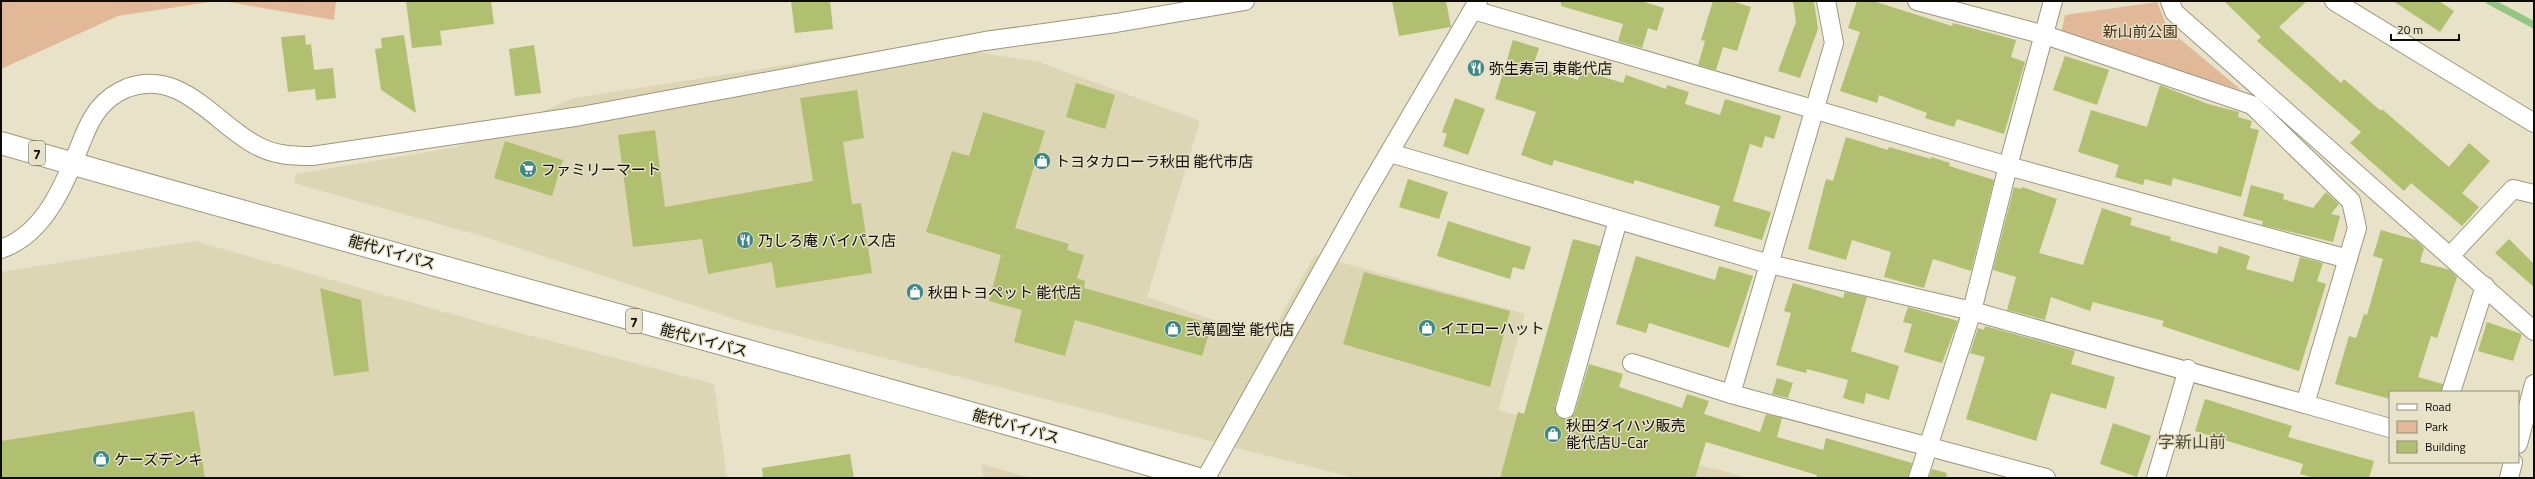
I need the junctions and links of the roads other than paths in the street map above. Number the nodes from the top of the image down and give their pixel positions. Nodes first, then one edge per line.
1 (1246, 1) edge
2 (1826, 1) edge
3 (1916, 1) edge
4 (2053, 1) edge
5 (2170, 1) edge
6 (2334, 1) edge
7 (1475, 5) edge
8 (2045, 35) junction
9 (1814, 110) junction
10 (2534, 123) edge
11 (1, 143) edge
12 (1390, 153) junction
13 (73, 164) junction
14 (2008, 166) junction
15 (2534, 194) edge
16 (1618, 220) junction
17 (1, 249) edge
18 (2450, 256) junction
19 (2348, 259) junction
20 (1769, 264) junction
21 (2485, 286) junction
22 (1972, 311) junction
23 (2534, 331) edge
24 (1632, 363) dead end
25 (2188, 370) junction
26 (2534, 384) edge
27 (2451, 391) edge
28 (1730, 394) junction
29 (2305, 404) junction
30 (1565, 409) dead end
31 (2389, 428) edge
32 (2519, 440) edge
33 (1927, 445) junction
34 (2513, 463) edge
35 (1196, 478) edge
36 (1206, 478) edge
37 (1918, 478) edge
38 (2046, 478) edge
39 (2156, 478) edge
40 (2509, 478) edge

1 - 13 street
2 - 9 street
3 - 8 street
4 - 8 street
5 - 18 street
6 - 10 street
7 - 9 street
7 - 12 street
8 - 14 street
8 - 19 street
9 - 14 street
9 - 20 street
11 - 13 highway, 7
12 - 16 street
12 - 36 street
13 - 17 street
13 - 35 highway, 能代バイパス / 7
14 - 19 street
14 - 22 street
15 - 18 street
16 - 20 street
16 - 30 street
18 - 21 street
19 - 29 street
20 - 22 street
20 - 28 street
21 - 23 street
21 - 27 street
22 - 25 street
22 - 33 street
24 - 28 street
25 - 29 street
25 - 39 street
26 - 32 street
28 - 33 street
29 - 31 street
33 - 37 street
33 - 38 street
34 - 40 street

